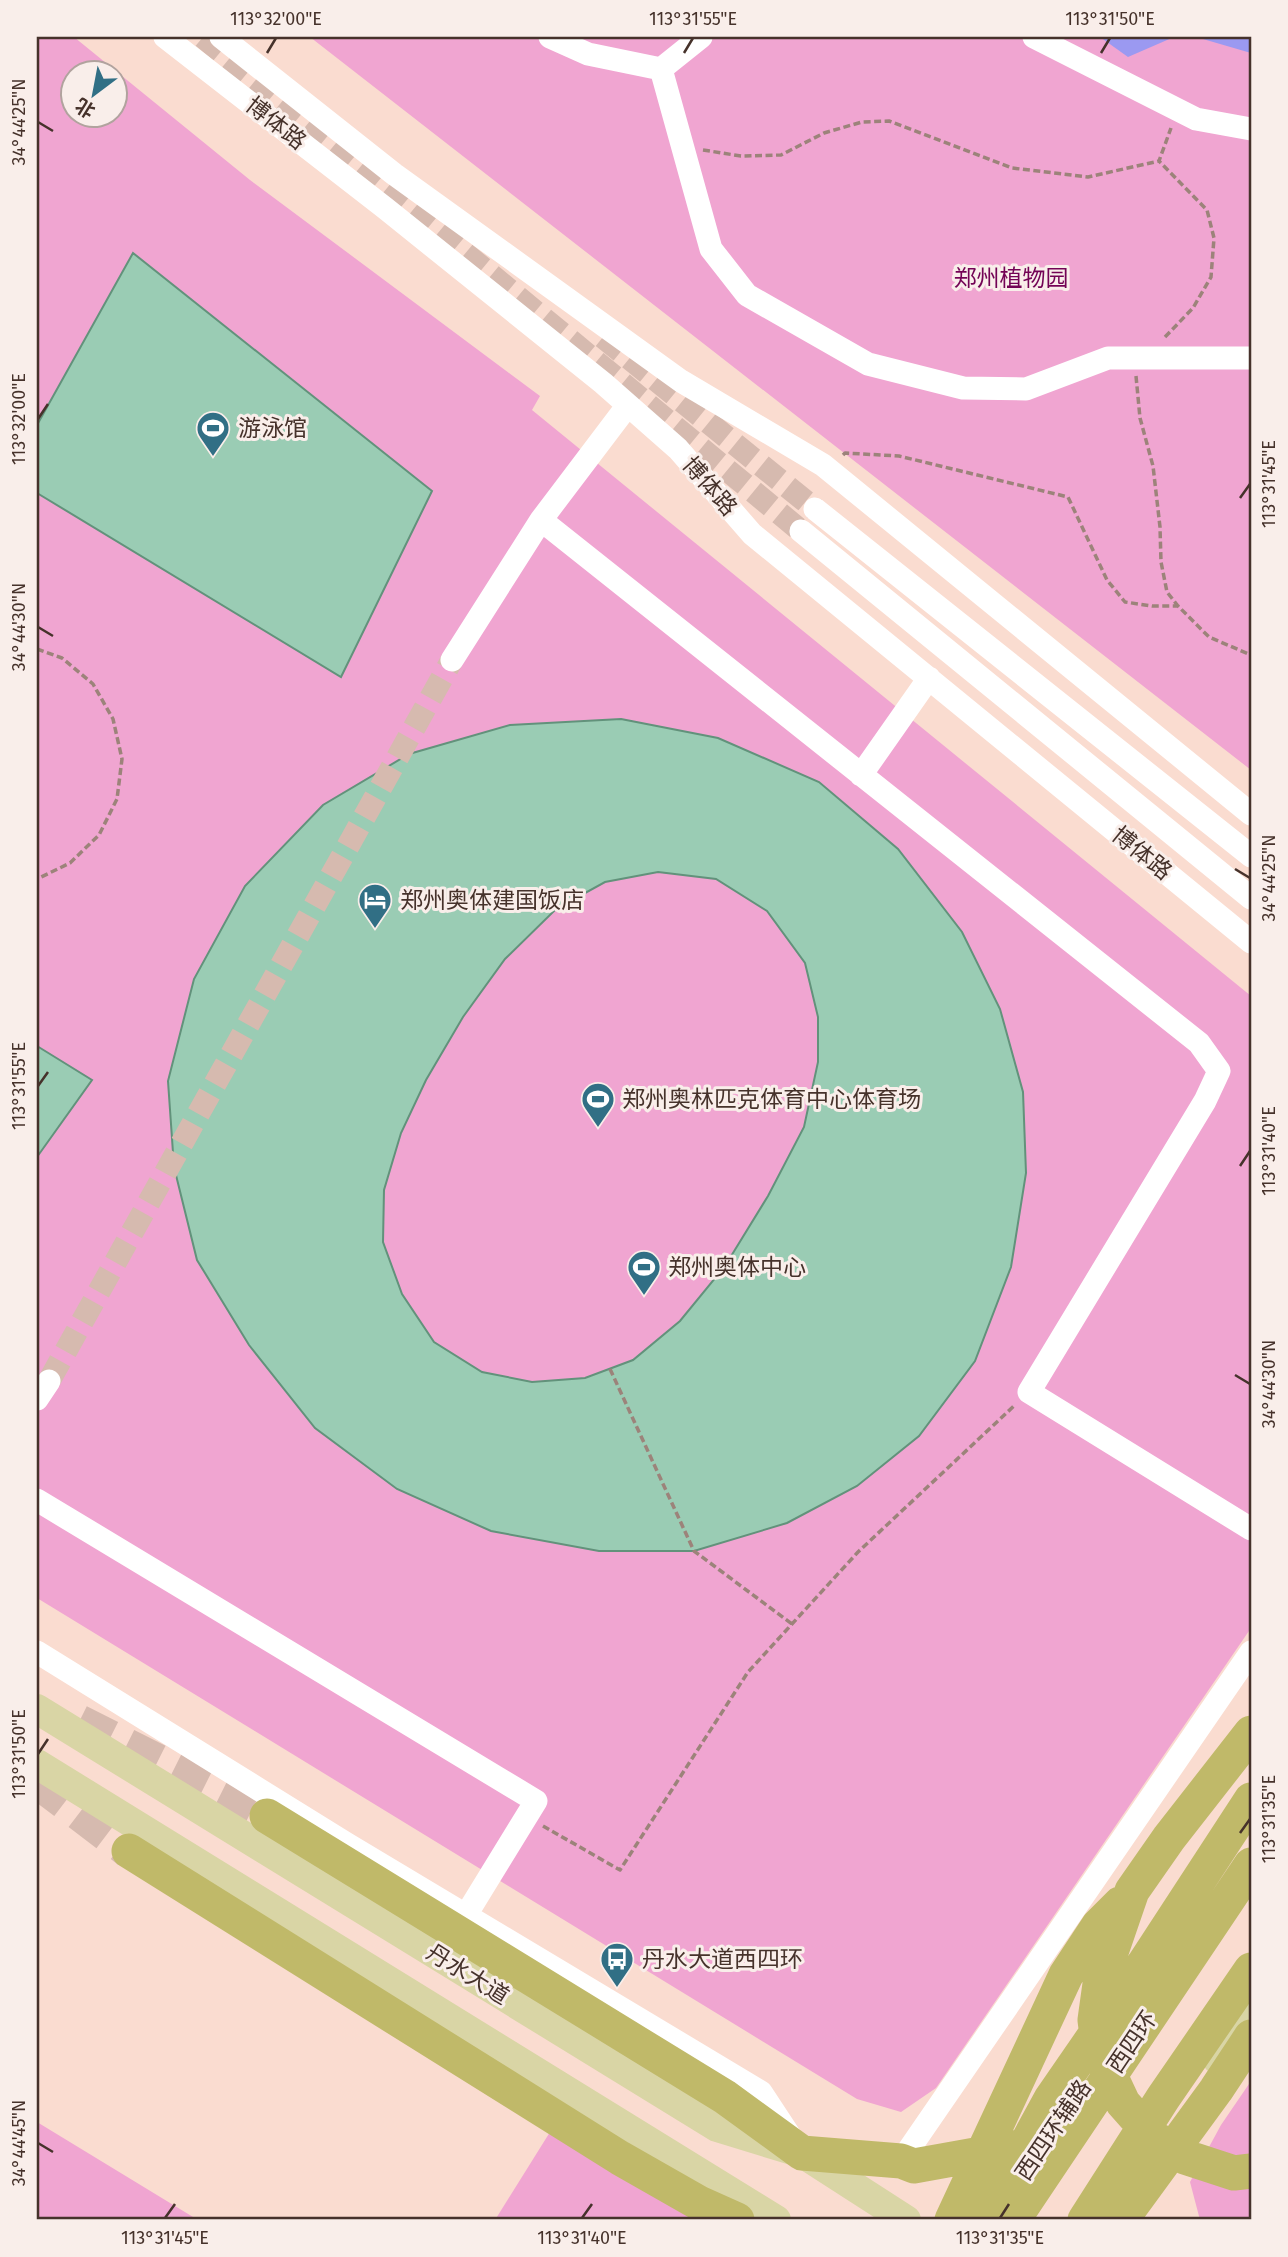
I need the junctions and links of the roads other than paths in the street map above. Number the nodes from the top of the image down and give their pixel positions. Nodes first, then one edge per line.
1 (165, 37) edge
2 (221, 37) edge
3 (550, 37) edge
4 (701, 37) edge
5 (1034, 37) edge
6 (661, 69) junction
7 (1251, 129) edge
8 (1251, 358) edge
9 (628, 405) junction
10 (815, 509) tunnel mouth
11 (541, 520) junction
12 (801, 531) tunnel mouth
13 (452, 660) tunnel mouth
14 (929, 678) junction
15 (861, 775) junction
16 (1251, 814) edge
17 (1251, 856) edge
18 (1251, 898) edge
19 (1251, 942) edge
20 (37, 1500) edge
21 (1251, 1529) edge
22 (37, 1652) edge
23 (1251, 1652) edge
24 (37, 1709) edge
25 (1251, 1733) edge
26 (37, 1764) edge
27 (1251, 1800) edge
28 (267, 1816) tunnel mouth
29 (1251, 1829) edge
30 (129, 1851) tunnel mouth
31 (1251, 1865) edge
32 (1132, 1891) junction
33 (466, 1915) junction
34 (1251, 1970) edge
35 (1251, 2007) edge
36 (1251, 2037) edge
37 (1026, 2146) junction
38 (802, 2153) junction
39 (901, 2161) junction
40 (1251, 2171) edge
41 (737, 2220) edge
42 (776, 2220) edge
43 (906, 2220) edge
44 (951, 2220) edge
45 (985, 2220) edge
46 (991, 2220) edge
47 (1013, 2220) edge
48 (1085, 2220) edge
49 (1111, 2220) edge
50 (1121, 2220) edge

1 - 9 street, 博体路
2 - 16 street, 博体路
3 - 6 street
4 - 6 street
5 - 7 street
6 - 8 street
9 - 11 street
9 - 14 street, 博体路
10 - 17 street
11 - 13 street
11 - 15 street
12 - 18 street
14 - 15 street
14 - 19 street, 博体路
15 - 21 street
20 - 33 street
22 - 33 street
23 - 39 street
24 - 38 main road, 丹水大道
25 - 32 highway
26 - 42 main road, 丹水大道
27 - 37 highway
28 - 38 highway
29 - 46 main road, 西四环辅路
30 - 41 highway
31 - 47 highway, 西四环
32 - 40 highway
32 - 44 highway
33 - 38 street
34 - 48 highway
35 - 49 main road
36 - 50 highway
37 - 39 highway
37 - 45 highway
38 - 39 highway
38 - 43 main road, 丹水大道

